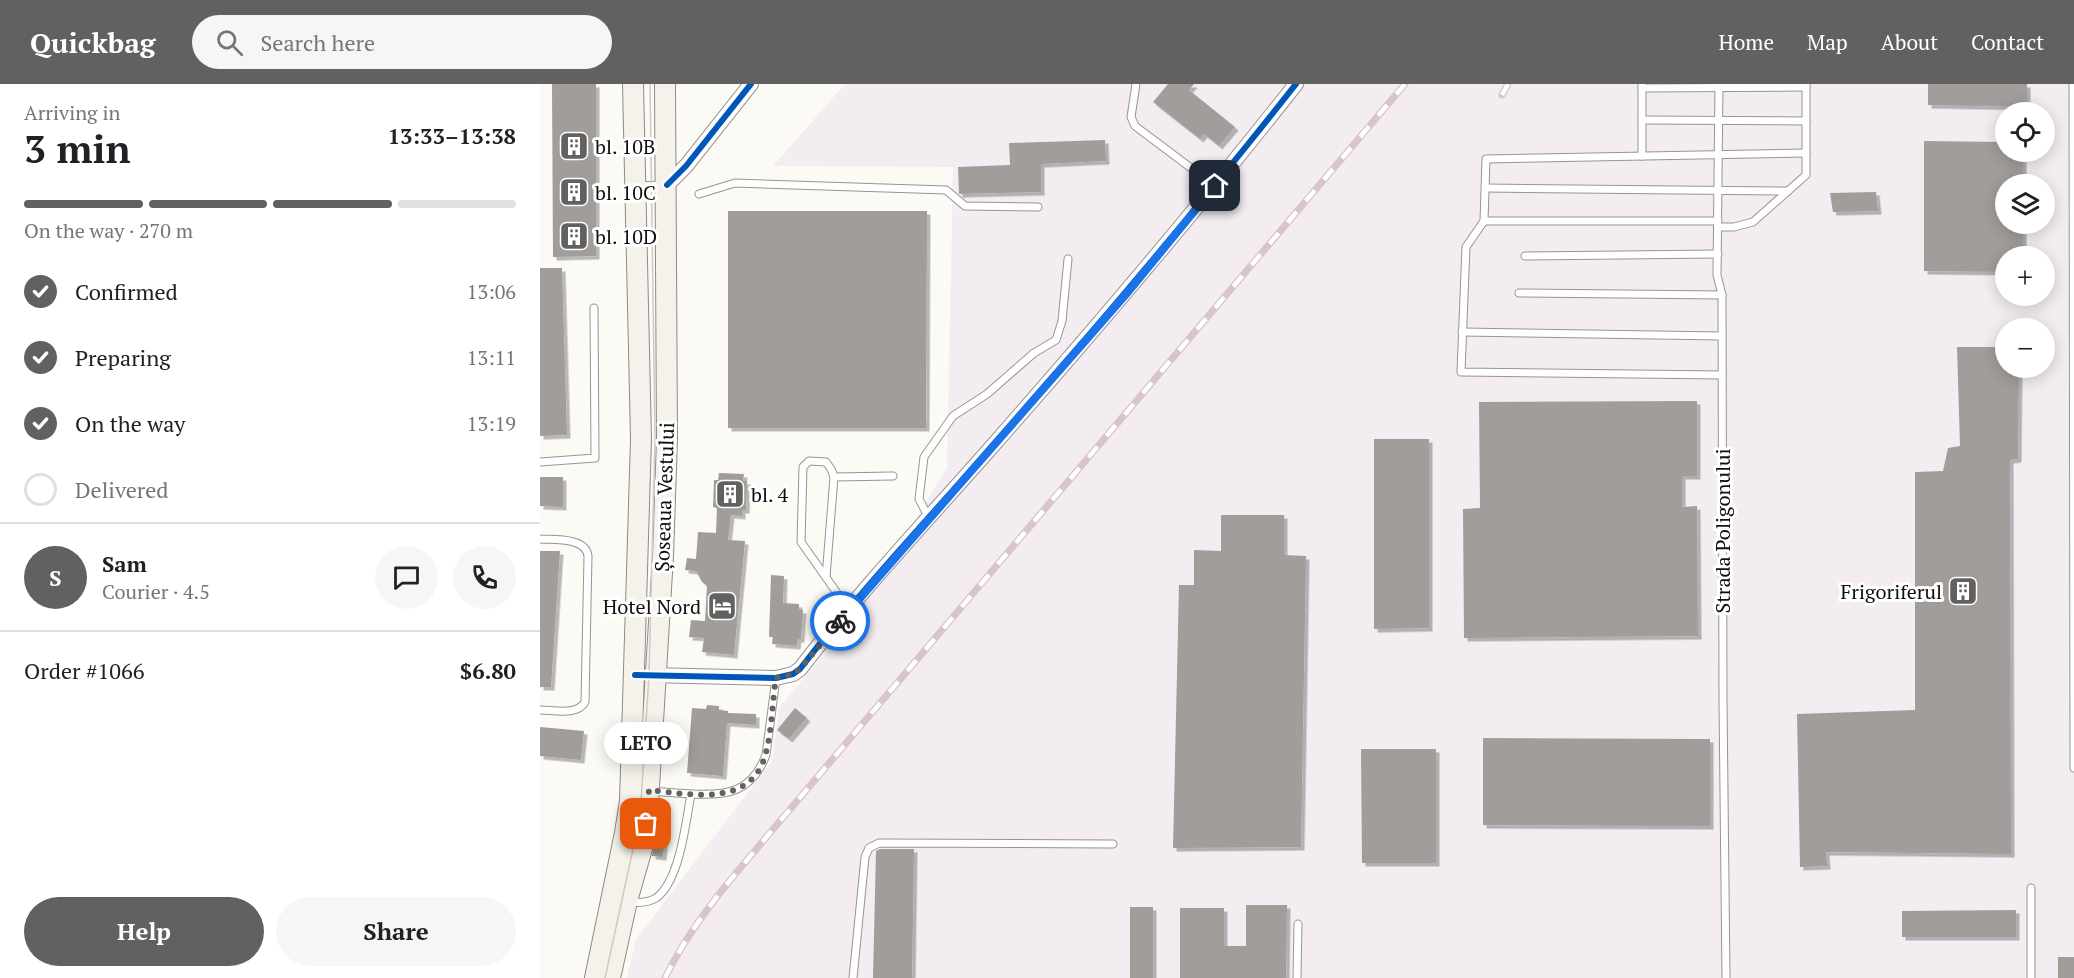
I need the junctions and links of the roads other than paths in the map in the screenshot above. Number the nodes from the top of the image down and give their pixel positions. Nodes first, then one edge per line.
1 (633, 84) edge
2 (665, 84) edge
3 (751, 84) edge
4 (1136, 84) edge
5 (1296, 84) edge
6 (2073, 84) edge
7 (1719, 85) edge
8 (1642, 86) edge
9 (1806, 86) edge
10 (1642, 120) junction
11 (1718, 120) junction
12 (1806, 121) junction
13 (1806, 153) junction
14 (1718, 155) junction
15 (1642, 156) junction
16 (667, 185) junction
17 (636, 186) junction
18 (1215, 186) junction
19 (1486, 188) junction
20 (1718, 190) junction
21 (1788, 191) junction
22 (699, 194) dead end
23 (1038, 207) dead end
24 (1485, 221) junction
25 (1718, 224) junction
26 (1718, 254) junction
27 (1526, 256) dead end
28 (1068, 259) dead end
29 (1519, 293) dead end
30 (1722, 295) junction
31 (594, 308) dead end
32 (1462, 333) junction
33 (1722, 336) junction
34 (1722, 375) junction
35 (653, 439) junction
36 (540, 462) edge
37 (893, 476) dead end
38 (834, 477) junction
39 (929, 519) junction
40 (540, 539) edge
41 (826, 577) junction
42 (849, 610) junction
43 (634, 675) junction
44 (656, 675) junction
45 (776, 678) junction
46 (2074, 708) edge
47 (540, 710) edge
48 (2074, 768) edge
49 (649, 790) junction
50 (692, 794) junction
51 (1113, 844) dead end
52 (2031, 888) dead end
53 (619, 899) junction
54 (1298, 924) dead end
55 (594, 978) edge
56 (610, 978) edge
57 (853, 978) edge
58 (1297, 978) edge
59 (1726, 978) edge
60 (2031, 978) edge

1 - 17 main road, Șoseaua Vestului
2 - 16 main road, Șoseaua Vestului
3 - 16 street
4 - 18 lane
5 - 18 street
6 - 46 lane
7 - 8 lane
7 - 9 lane
7 - 11 lane, Strada Poligonului
8 - 10 lane
9 - 12 lane
10 - 11 lane
10 - 15 lane
11 - 12 lane
11 - 14 lane, Strada Poligonului
12 - 13 lane
13 - 14 lane
13 - 21 lane
14 - 15 lane
14 - 20 lane, Strada Poligonului
15 - 19 lane
16 - 17 lane
16 - 35 main road, Șoseaua Vestului
17 - 35 main road, Șoseaua Vestului
18 - 39 street
19 - 20 lane
19 - 24 lane
20 - 21 lane
20 - 25 lane, Strada Poligonului
21 - 25 lane
22 - 23 lane
24 - 25 lane
24 - 32 lane
25 - 26 lane, Strada Poligonului
26 - 27 lane
26 - 30 lane, Strada Poligonului
28 - 39 lane
29 - 30 lane
30 - 33 lane, Strada Poligonului
31 - 36 lane
32 - 33 lane
32 - 34 lane
33 - 34 lane, Strada Poligonului
34 - 59 lane, Strada Poligonului
35 - 43 main road, Șoseaua Vestului
35 - 44 main road, Șoseaua Vestului
37 - 38 lane
38 - 41 lane
38 - 41 lane
39 - 42 street
40 - 47 lane
41 - 42 lane
42 - 45 street
43 - 44 street
43 - 53 main road, Șoseaua Vestului
44 - 45 street
44 - 49 main road, Șoseaua Vestului
45 - 50 lane
46 - 48 lane
49 - 50 lane
49 - 53 main road, Șoseaua Vestului
50 - 53 lane
51 - 57 lane
52 - 60 lane
53 - 55 main road, Șoseaua Vestului
53 - 56 main road, Șoseaua Vestului
54 - 58 lane

